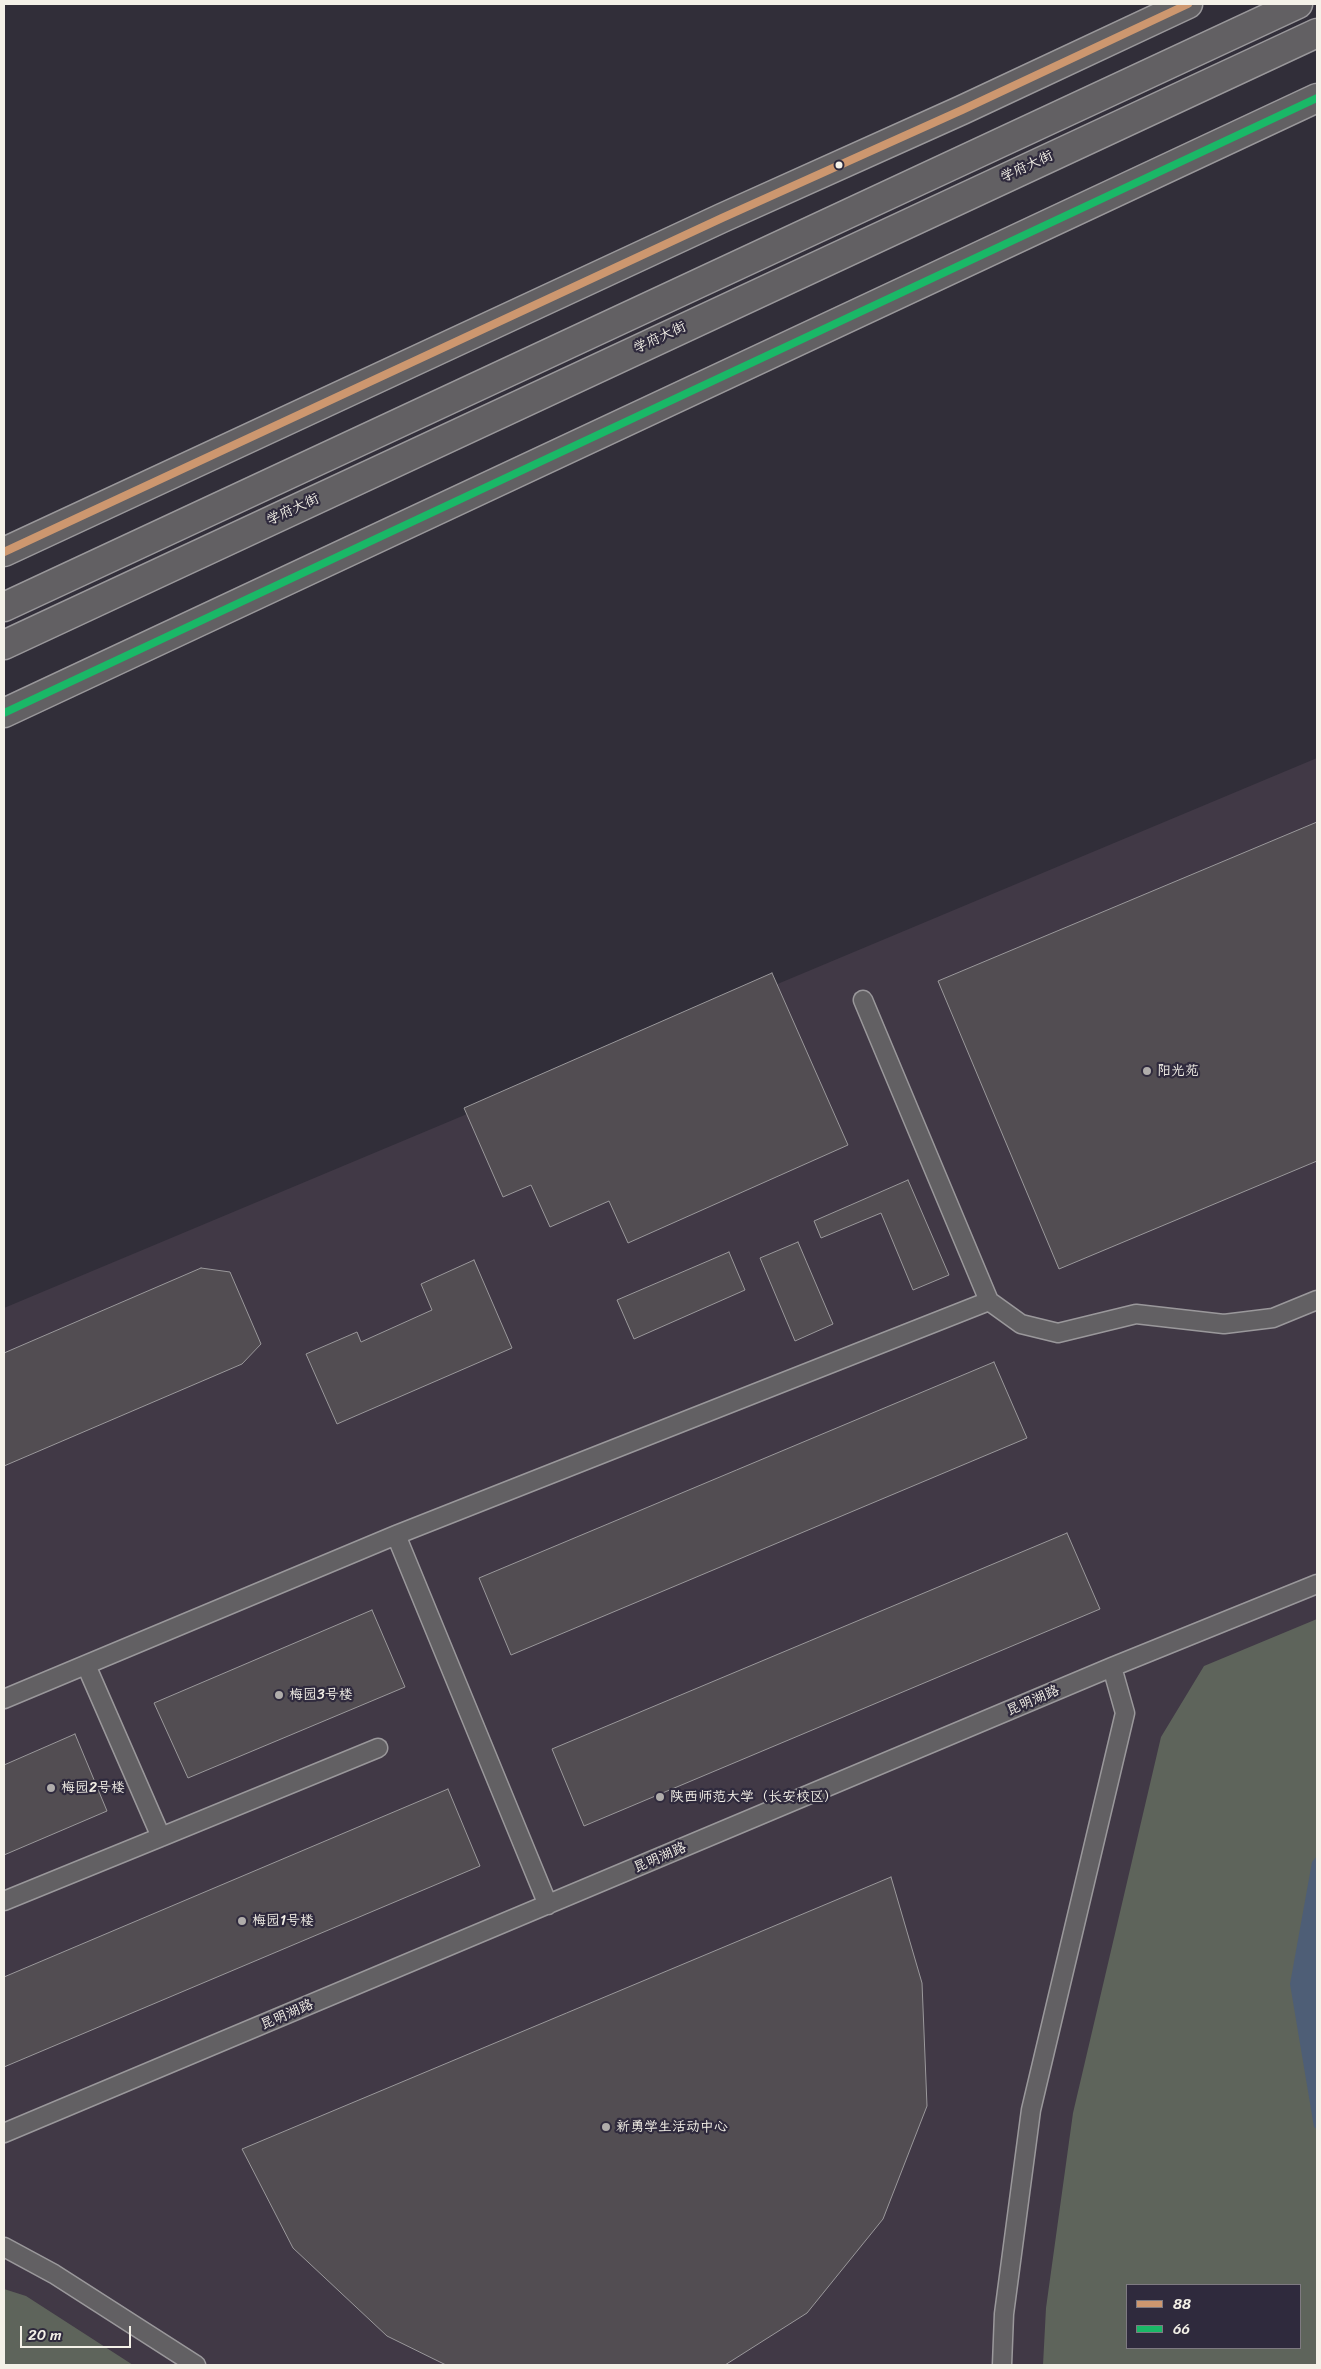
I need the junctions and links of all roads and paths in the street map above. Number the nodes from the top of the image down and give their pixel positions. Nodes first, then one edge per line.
1 (1188, 4) edge
2 (1298, 4) edge
3 (1317, 33) edge
4 (1317, 98) edge
5 (4, 552) edge
6 (4, 607) edge
7 (4, 645) edge
8 (4, 713) edge
9 (863, 1000) dead end
10 (1317, 1300) edge
11 (989, 1301) junction
12 (396, 1535) junction
13 (1317, 1584) edge
14 (86, 1664) junction
15 (1112, 1668) junction
16 (4, 1699) edge
17 (378, 1748) dead end
18 (161, 1837) junction
19 (4, 1902) edge
20 (548, 1905) junction
21 (4, 2133) edge
22 (4, 2247) edge
23 (196, 2365) edge
24 (1002, 2365) edge

1 - 5 main road
2 - 6 main road
3 - 7 main road, 学府大街
4 - 8 main road
9 - 11 lane
10 - 11 lane
11 - 12 lane
12 - 14 lane
12 - 20 lane
13 - 15 lane, 昆明湖路
14 - 16 lane
14 - 18 lane
15 - 20 lane, 昆明湖路
15 - 24 lane
17 - 18 lane
18 - 19 lane
20 - 21 lane, 昆明湖路
22 - 23 lane

